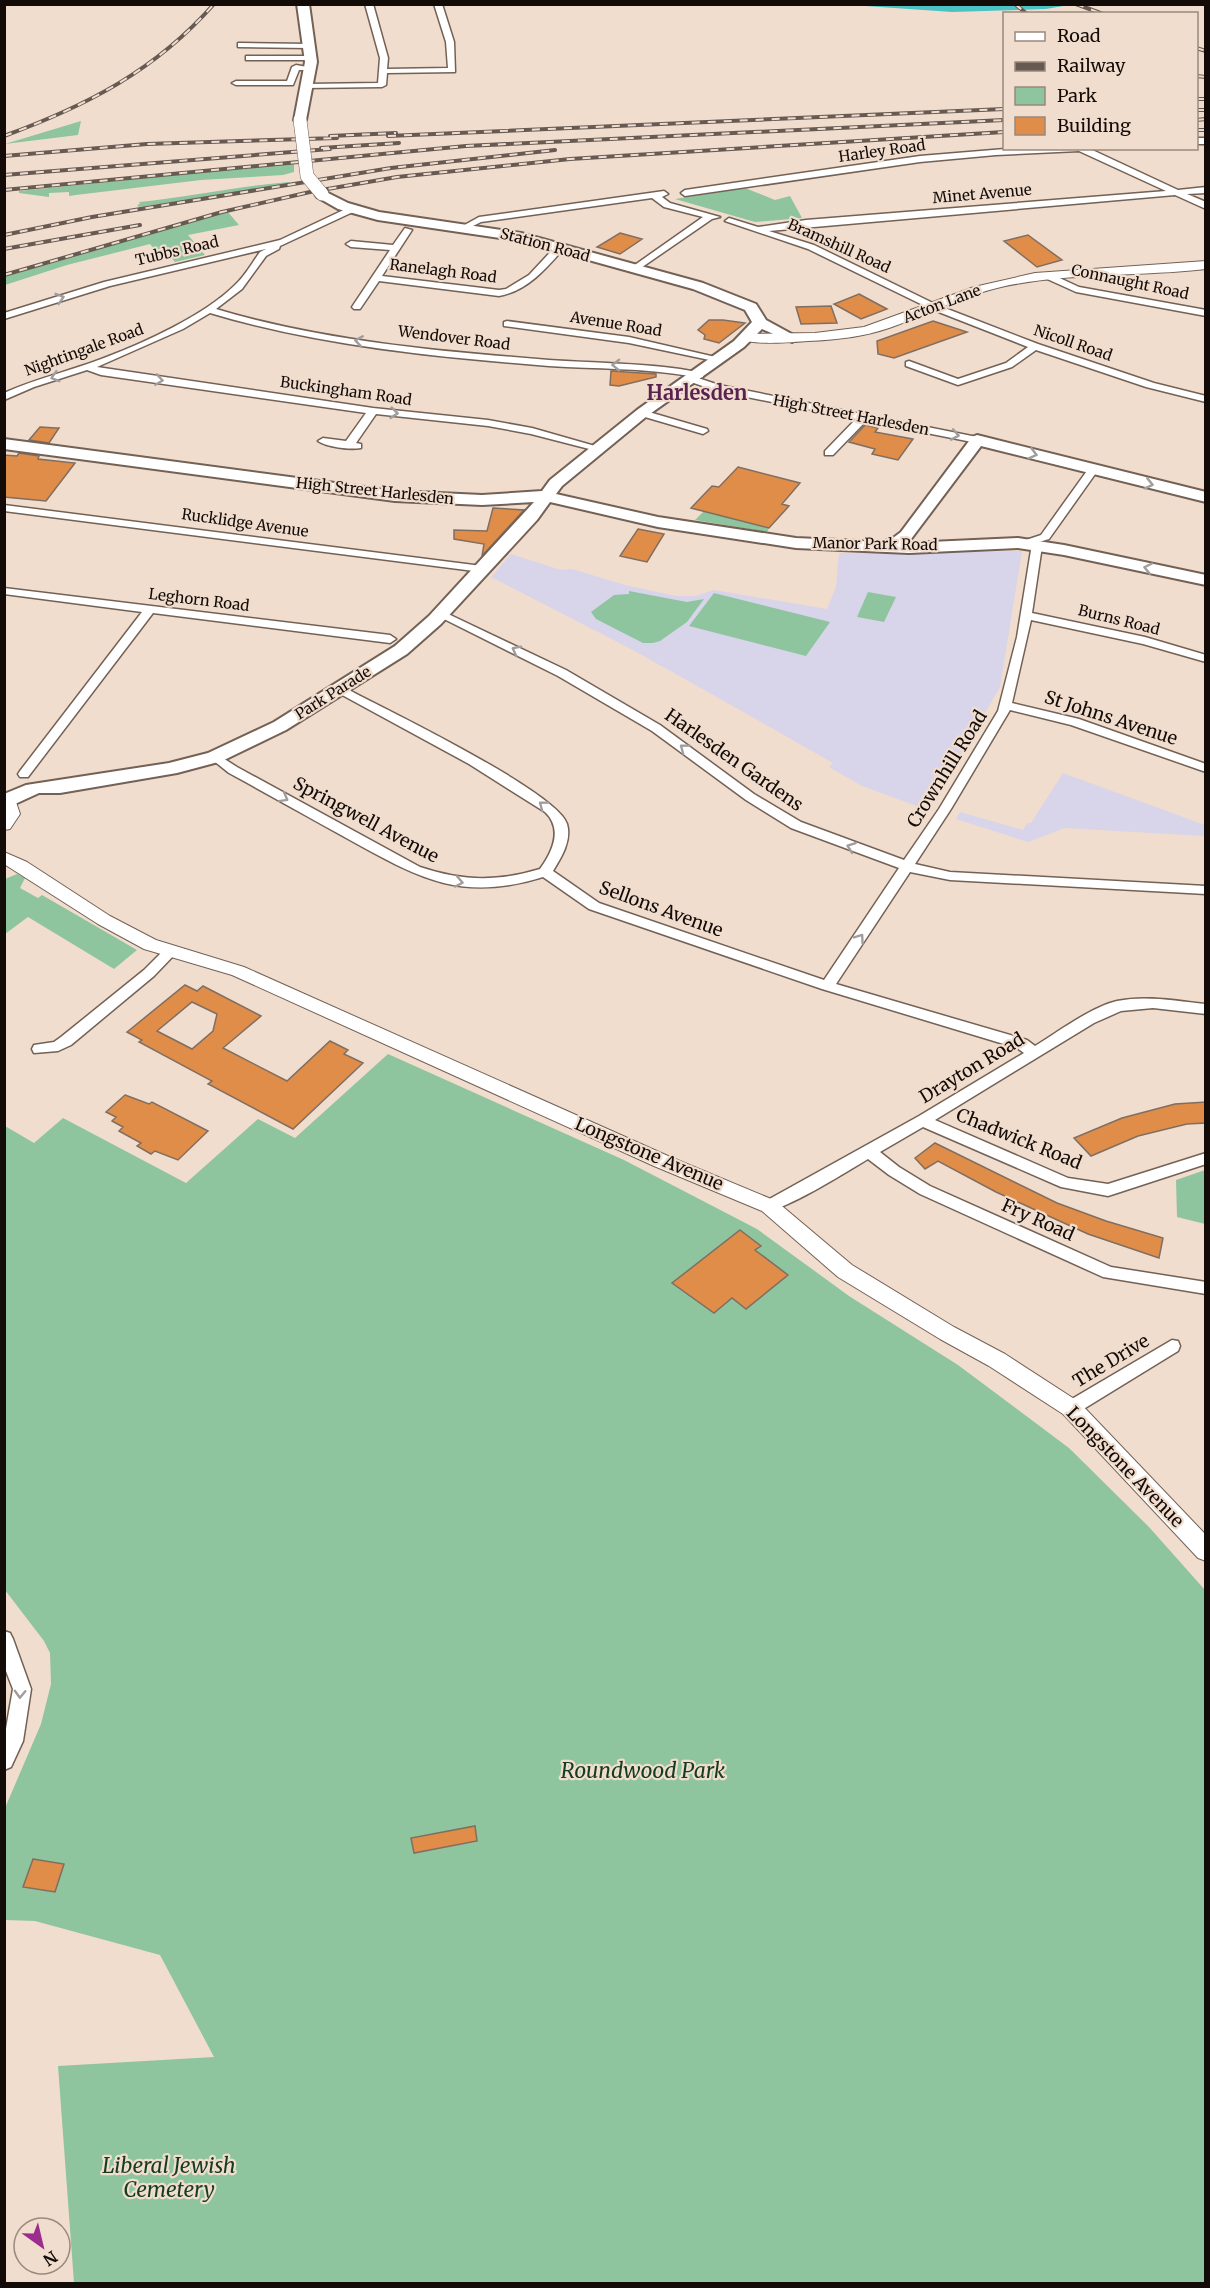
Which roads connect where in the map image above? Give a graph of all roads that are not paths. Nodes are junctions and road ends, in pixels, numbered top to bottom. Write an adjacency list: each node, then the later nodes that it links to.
1 (303, 4): 5 (main road)
2 (369, 4): 7 (street)
3 (438, 4): 7 (street)
4 (241, 45): 5 (street)
5 (309, 57): 6 (street); 8 (street); 9 (main road)
6 (249, 58)
7 (384, 71): 9 (street)
8 (236, 82)
9 (307, 86): 16 (main road, Station Road, bridge)
10 (1054, 150): 14 (street, Harley Road)
11 (1085, 150): 13 (street)
12 (1206, 190): 13 (street, Minet Avenue)
13 (1174, 192): 15 (street); 19 (street, Minet Avenue)
14 (685, 193)
15 (1206, 206)
16 (352, 209): 18 (main road, Station Road); 21 (street, Tubbs Road)
17 (729, 221): 19 (street, Bramshill Road)
18 (465, 227): 24 (main road, Station Road); 26 (street)
19 (761, 229): 30 (street, Bramshill Road)
20 (408, 230): 23 (street)
21 (283, 242): 31 (street, Nightingale Road); 33 (street, Tubbs Road, one-way to 21)
22 (351, 244): 23 (street)
23 (396, 248): 28 (street)
24 (559, 248): 26 (main road, Station Road); 28 (street, Ranelagh Road)
25 (1206, 265): 27 (street, Acton Lane)
26 (635, 269): 34 (main road, Station Road)
27 (1048, 276): 30 (street, Acton Lane); 32 (street, Connaught Road)
28 (377, 278): 29 (street)
29 (357, 307)
30 (934, 307): 37 (street, Acton Lane); 38 (street, Nicoll Road)
31 (209, 310): 41 (street, Nightingale Road); 42 (street, Wendover Road, one-way to 31)
32 (1206, 313)
33 (4, 316)
34 (760, 323): 36 (main road); 37 (main road)
35 (507, 324): 39 (street, Avenue Road)
36 (747, 338): 37 (street, Acton Lane); 39 (main road)
37 (792, 338)
38 (1035, 346): 40 (street); 44 (street, Nicoll Road)
39 (718, 359): 42 (main road)
40 (909, 364)
41 (89, 367): 43 (street, Nightingale Road, one-way to 43); 45 (street, Buckingham Road, one-way to 45)
42 (696, 377): 46 (main road); 47 (street, High Street Harlesden)
43 (4, 396)
44 (1206, 399)
45 (373, 411): 50 (street); 52 (street, Buckingham Road, one-way to 52)
46 (642, 413): 48 (street); 52 (main road)
47 (864, 417): 49 (street, High Street Harlesden, one-way to 49); 53 (street)
48 (703, 431)
49 (977, 440): 54 (main road, High Street Harlesden, one-way to 54); 58 (main road)
50 (323, 441)
51 (4, 444): 55 (main road, High Street Harlesden)
52 (597, 448): 55 (main road)
53 (829, 453)
54 (1092, 470): 56 (main road, High Street Harlesden, one-way to 56); 59 (street)
55 (546, 496): 58 (main road, Manor Park Road); 61 (main road, Park Parade)
56 (1206, 497)
57 (4, 508): 61 (street, Rucklidge Avenue)
58 (912, 541): 59 (main road, Manor Park Road)
59 (1018, 543): 60 (main road, Manor Park Road)
60 (1036, 546): 62 (main road, Manor Park Road, one-way to 60); 66 (street, Crownhill Road)
61 (482, 569): 65 (main road, Park Parade)
62 (1206, 580)
63 (4, 591): 64 (street, Leghorn Road)
64 (150, 609): 67 (street, Leghorn Road); 73 (street)
65 (440, 614): 69 (main road, Park Parade); 78 (street, Harlesden Gardens, one-way to 65)
66 (1025, 615): 68 (street, Burns Road); 70 (street, Crownhill Road)
67 (390, 639)
68 (1206, 659)
69 (339, 690): 71 (main road, Park Parade); 79 (street, one-way to 69)
70 (1005, 705): 72 (street, St Johns Avenue); 78 (street, Crownhill Road)
71 (215, 757): 73 (main road, Park Parade); 79 (street, Springwell Avenue, one-way to 79)
72 (1206, 768)
73 (27, 788): 74 (main road)
74 (5, 800): 75 (street)
75 (4, 825)
76 (4, 857): 77 (street, Longstone Avenue)
77 (12, 866): 81 (street, Longstone Avenue)
78 (906, 866): 80 (street, Harlesden Gardens); 82 (street, Crownhill Road, one-way to 78)
79 (545, 872): 82 (street, Sellons Avenue)
80 (1206, 891)
81 (170, 952): 84 (street); 89 (street, Longstone Avenue)
82 (827, 986): 85 (street, Sellons Avenue)
83 (1206, 1009): 85 (street, Drayton Road)
84 (39, 1049)
85 (1035, 1053): 86 (street, Drayton Road)
86 (924, 1120): 87 (street, Drayton Road); 88 (street, Chadwick Road)
87 (869, 1151): 89 (street, Drayton Road); 90 (street, Fry Road)
88 (1206, 1158)
89 (770, 1206): 92 (street, Longstone Avenue)
90 (1206, 1288)
91 (1172, 1346): 92 (street, The Drive)
92 (1071, 1408): 93 (street, Longstone Avenue)
93 (1206, 1551)
94 (4, 1639): 95 (street, one-way to 95)
95 (4, 1761)

